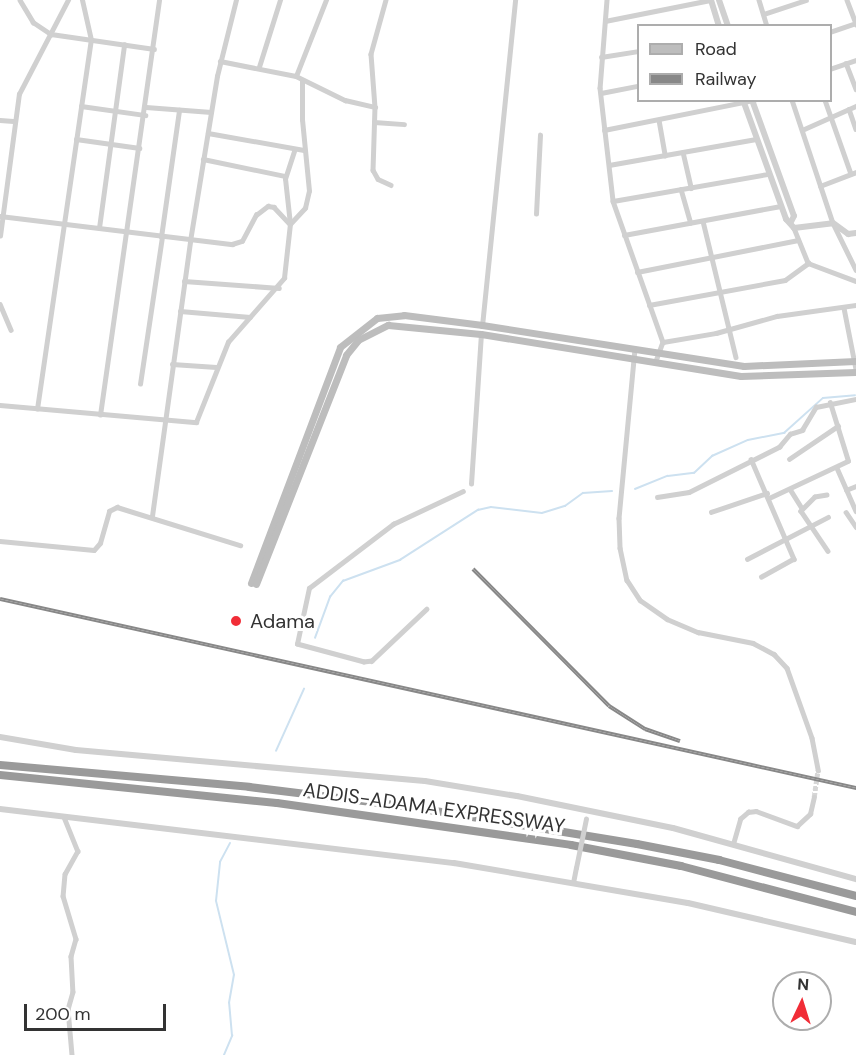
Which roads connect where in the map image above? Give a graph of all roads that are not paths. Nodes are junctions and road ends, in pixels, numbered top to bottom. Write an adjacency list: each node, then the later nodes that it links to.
1 (20, 0): 24 (street)
2 (68, 0): 24 (street)
3 (82, 0): 25 (street)
4 (159, 0): 27 (street)
5 (236, 0): 31 (street)
6 (280, 0): 33 (street)
7 (326, 0): 35 (street)
8 (386, 0): 45 (street)
9 (515, 0): 113 (street)
10 (607, 0): 18 (street)
11 (711, 0): 18 (street); 20 (street)
12 (719, 0): 21 (street)
13 (759, 0): 17 (street)
14 (806, 0): 16 (street)
15 (847, 0): 19 (street)
16 (797, 2): 17 (street)
17 (764, 14): 22 (street)
18 (605, 21): 29 (street)
19 (856, 23): 23 (street)
20 (718, 24)
21 (727, 24)
22 (766, 24)
23 (832, 32)
24 (51, 34): 25 (street); 56 (street)
25 (91, 40): 26 (street); 44 (street)
26 (123, 45): 27 (street); 50 (street)
27 (154, 49): 47 (street)
28 (637, 51): 29 (street)
29 (601, 57): 39 (street)
30 (856, 60): 32 (street)
31 (220, 61): 33 (street); 51 (street)
32 (846, 63): 34 (street); 38 (street)
33 (259, 67): 35 (street)
34 (832, 69)
35 (296, 76): 36 (street)
36 (302, 81): 45 (street); 68 (street)
37 (637, 86): 39 (street)
38 (856, 89)
39 (601, 93): 60 (street)
40 (744, 102): 55 (street); 65 (street)
41 (753, 102): 90 (street)
42 (793, 102): 61 (street)
43 (826, 102): 53 (street)
44 (81, 106): 50 (street); 64 (street)
45 (375, 106): 57 (street)
46 (856, 106): 48 (street)
47 (146, 107): 49 (street); 52 (street)
48 (849, 109): 53 (street); 59 (street)
49 (179, 110): 51 (street); 96 (street)
50 (115, 111): 52 (street); 66 (street)
51 (211, 112): 62 (street)
52 (145, 115): 67 (street)
53 (832, 117): 61 (street); 74 (street)
54 (0, 120): 56 (street)
55 (659, 120): 60 (street); 71 (street)
56 (13, 121): 84 (street)
57 (374, 122): 58 (street); 77 (street)
58 (404, 124)
59 (856, 129)
60 (604, 130): 73 (street)
61 (802, 130): 78 (street)
62 (208, 133): 69 (street); 72 (street)
63 (540, 135): 83 (street)
64 (76, 139): 66 (street); 86 (street)
65 (756, 139): 70 (street); 75 (street)
66 (110, 144): 67 (street); 91 (street)
67 (139, 148): 92 (street)
68 (304, 150): 69 (street); 89 (street)
69 (294, 151): 76 (street)
70 (683, 152): 71 (street); 79 (street)
71 (665, 155): 73 (street)
72 (203, 159): 76 (street); 98 (street)
73 (609, 165): 81 (street)
74 (854, 173): 78 (street)
75 (767, 174): 79 (street); 82 (street)
76 (285, 176): 89 (street)
77 (391, 185)
78 (820, 186): 88 (street)
79 (690, 188): 80 (street)
80 (681, 189): 81 (street); 87 (street)
81 (613, 201): 95 (street)
82 (780, 206): 85 (street); 90 (street)
83 (536, 214)
84 (1, 217): 86 (street); 94 (street)
85 (703, 221): 87 (street); 99 (street)
86 (62, 222): 91 (street); 131 (street)
87 (691, 223): 95 (street)
88 (833, 223): 90 (street); 93 (street); 101 (street)
89 (290, 224): 98 (street); 105 (street)
90 (793, 225): 97 (street)
91 (99, 228): 92 (street)
92 (126, 231): 96 (street); 132 (street)
93 (856, 233)
94 (0, 236)
95 (624, 236): 102 (street)
96 (161, 237): 98 (street); 127 (street)
97 (798, 240): 99 (street); 100 (street)
98 (190, 241): 104 (street)
99 (712, 257): 102 (street); 106 (street)
100 (808, 263): 103 (street); 106 (street)
101 (856, 270)
102 (637, 272): 108 (street)
103 (856, 281)
104 (184, 282): 105 (street); 111 (street)
105 (279, 288): 112 (street)
106 (720, 292): 108 (street); 114 (street)
107 (0, 304): 115 (street)
108 (649, 305): 117 (street)
109 (856, 305): 110 (street)
110 (844, 308): 114 (street); 118 (street)
111 (180, 311): 112 (street); 124 (street)
112 (250, 317): 126 (street)
113 (482, 325): 116 (street); 116 (main road); 119 (main road)
114 (729, 329): 117 (street); 121 (street)
115 (11, 330)
116 (481, 334): 122 (main road); 138 (street)
117 (663, 342): 120 (street)
118 (854, 342): 125 (street)
119 (635, 350): 120 (main road); 122 (street)
120 (657, 353): 123 (street); 125 (main road)
121 (736, 357)
122 (634, 358): 123 (main road); 162 (street)
123 (656, 361): 125 (main road)
124 (172, 364): 126 (street); 133 (street)
125 (856, 366)
126 (216, 367): 133 (street)
127 (140, 384)
128 (856, 399): 129 (street)
129 (830, 403): 134 (street); 135 (street)
130 (0, 405): 131 (street)
131 (37, 409): 132 (street)
132 (100, 415): 133 (street)
133 (164, 421): 149 (street)
134 (838, 426): 136 (street); 137 (street)
135 (751, 459): 144 (street); 145 (street)
136 (789, 459)
137 (837, 468): 140 (street); 141 (street)
138 (471, 484)
139 (856, 486): 141 (street)
140 (790, 489): 145 (street); 146 (street)
141 (846, 489): 148 (street)
142 (463, 491): 159 (street)
143 (827, 495): 146 (street)
144 (657, 496)
145 (768, 496): 147 (street); 153 (street)
146 (801, 508): 152 (street)
147 (711, 512)
148 (856, 512): 151 (street)
149 (152, 516): 154 (street); 155 (street)
150 (828, 518): 152 (street)
151 (856, 527)
152 (813, 528): 153 (street); 156 (street)
153 (785, 538): 157 (street); 158 (street)
154 (0, 541)
155 (240, 545)
156 (828, 551)
157 (747, 559)
158 (762, 577)
159 (427, 609)
160 (0, 737): 166 (street)
161 (0, 765): 171 (highway, ADDIS-ADAMA EXPRESSWAY)
162 (818, 770)
163 (0, 776): 172 (highway, ADDIS-ADAMA EXPRESSWAY)
164 (814, 797): 168 (street)
165 (0, 809): 167 (street)
166 (588, 810): 168 (street); 170 (street, bridge)
167 (64, 818): 170 (street); 174 (street)
168 (733, 844): 169 (street)
169 (856, 879)
170 (573, 883): 173 (street)
171 (856, 896)
172 (856, 912)
173 (856, 942)
174 (72, 1055)

